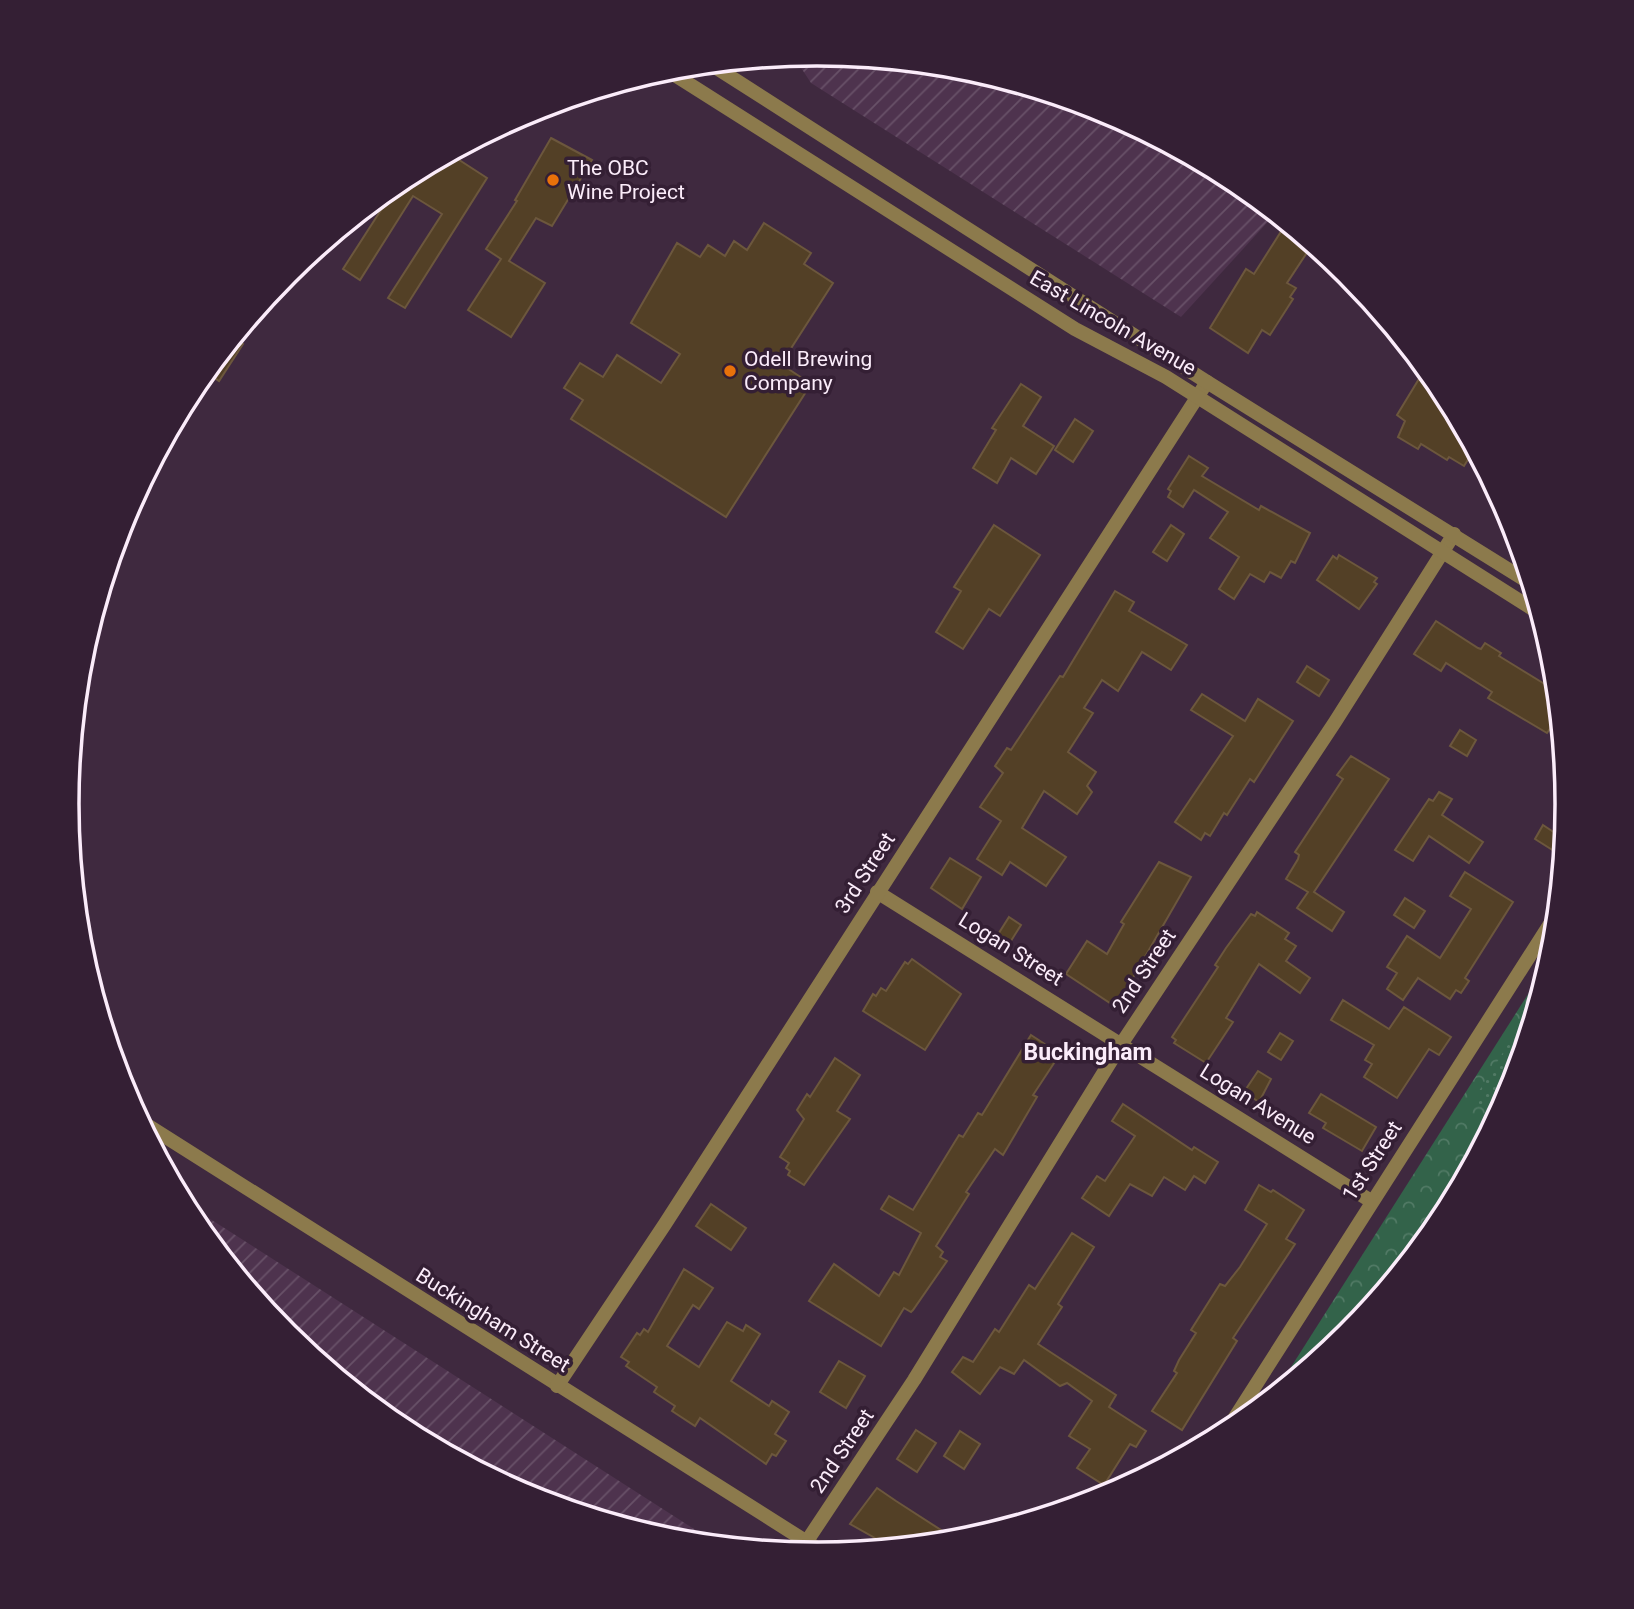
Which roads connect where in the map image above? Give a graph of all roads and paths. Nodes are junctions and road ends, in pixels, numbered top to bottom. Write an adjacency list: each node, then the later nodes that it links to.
1 (724, 73): 3 (street, East Lincoln Avenue)
2 (682, 80): 4 (street, East Lincoln Avenue)
3 (1207, 382): 4 (street, 3rd Street); 5 (street, East Lincoln Avenue)
4 (1197, 396): 6 (street, East Lincoln Avenue); 9 (street, 3rd Street)
5 (1454, 534): 6 (street, 2nd Street); 7 (street, East Lincoln Avenue)
6 (1443, 551): 8 (street, East Lincoln Avenue); 11 (street, 2nd Street)
7 (1519, 576)
8 (1528, 606)
9 (877, 892): 11 (street, Logan Street); 14 (street, 3rd Street)
10 (1544, 932): 13 (street, 1st Street)
11 (1122, 1043): 13 (street, Logan Avenue); 16 (street, 2nd Street)
12 (154, 1128): 14 (street, Buckingham Street)
13 (1371, 1201): 15 (street, 1st Street)
14 (557, 1386): 16 (street, Buckingham Street)
15 (1241, 1408)
16 (807, 1541)

